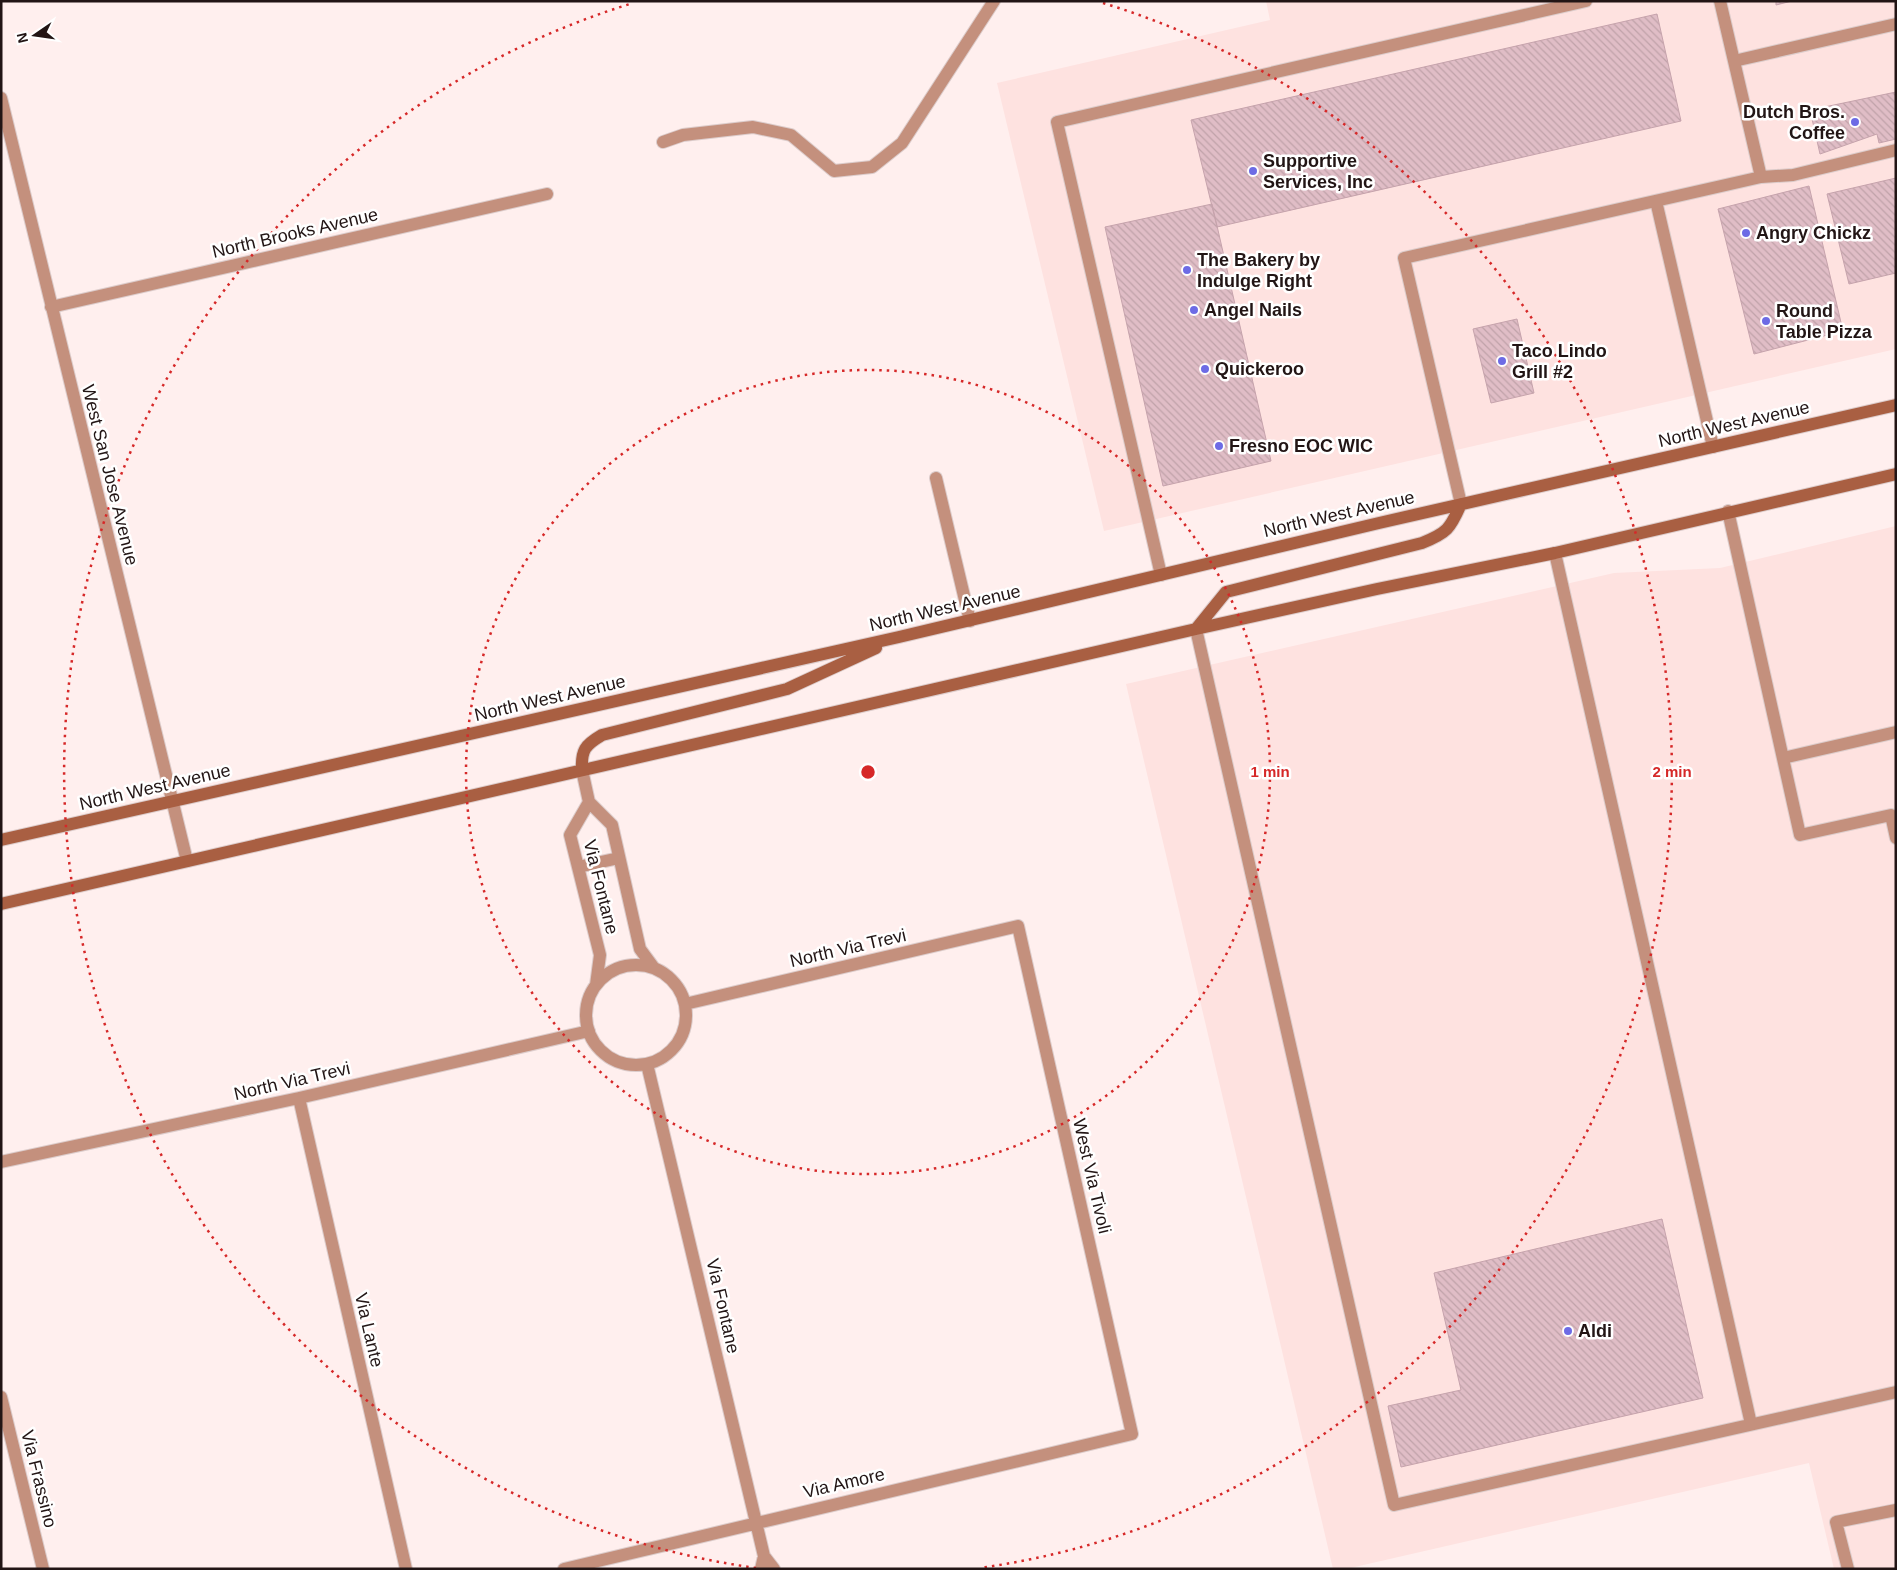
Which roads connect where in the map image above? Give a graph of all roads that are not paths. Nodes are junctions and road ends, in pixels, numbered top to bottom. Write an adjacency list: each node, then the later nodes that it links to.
1 (994, 1): 7 (street)
2 (1586, 1): 20 (street)
3 (1720, 1): 5 (street)
4 (1896, 24): 5 (street)
5 (1734, 61): 9 (street)
6 (1, 98): 12 (street, West San Jose Avenue)
7 (663, 142)
8 (1896, 150): 9 (street)
9 (1760, 177): 11 (street)
10 (547, 194): 12 (street, North Brooks Avenue)
11 (1656, 201): 14 (street); 17 (street)
12 (51, 307): 27 (street, West San Jose Avenue)
13 (1896, 405): 14 (main road, North West Avenue)
14 (1713, 447): 17 (main road, North West Avenue)
15 (1896, 474): 18 (main road)
16 (936, 478): 21 (street)
17 (1461, 504): 20 (main road, North West Avenue); 22 (main road)
18 (1728, 511): 19 (main road); 25 (street)
19 (1555, 553): 22 (main road); 46 (street)
20 (1161, 576): 21 (main road, North West Avenue)
21 (970, 621): 23 (main road, North West Avenue)
22 (1196, 629): 26 (main road); 46 (street)
23 (898, 638): 26 (main road); 27 (main road, North West Avenue)
24 (1896, 732): 25 (street)
25 (1783, 758): 29 (street)
26 (582, 770): 28 (street); 33 (main road)
27 (171, 801): 31 (main road, North West Avenue); 33 (street, West San Jose Avenue)
28 (589, 802): 32 (street, Via Fontane); 34 (street, Via Fontane)
29 (1893, 811): 30 (street)
30 (1896, 838)
31 (1, 840)
32 (619, 858): 34 (street); 37 (street, Via Fontane)
33 (186, 861): 35 (main road)
34 (578, 867): 38 (street, Via Fontane)
35 (1, 904)
36 (1018, 926): 39 (street, North Via Trevi); 47 (street, West Via Tivoli)
37 (654, 968): 38 (street); 39 (street)
38 (596, 985): 40 (street)
39 (685, 1004): 41 (street)
40 (589, 1031): 41 (street); 42 (street, North Via Trevi)
41 (647, 1064): 49 (street, Via Fontane)
42 (299, 1098): 43 (street, North Via Trevi); 52 (street, Via Lante)
43 (1, 1162)
44 (1896, 1392): 46 (street)
45 (1, 1397): 51 (street, Via Frassino)
46 (1751, 1424)
47 (1132, 1434): 49 (street, Via Amore)
48 (1896, 1510): 55 (street)
49 (756, 1522): 50 (street, Via Fontane); 53 (street, Via Amore)
50 (762, 1563): 54 (street, Via Fontane)
51 (43, 1569)
52 (406, 1569)
53 (564, 1569)
54 (774, 1569)
55 (1848, 1569)

